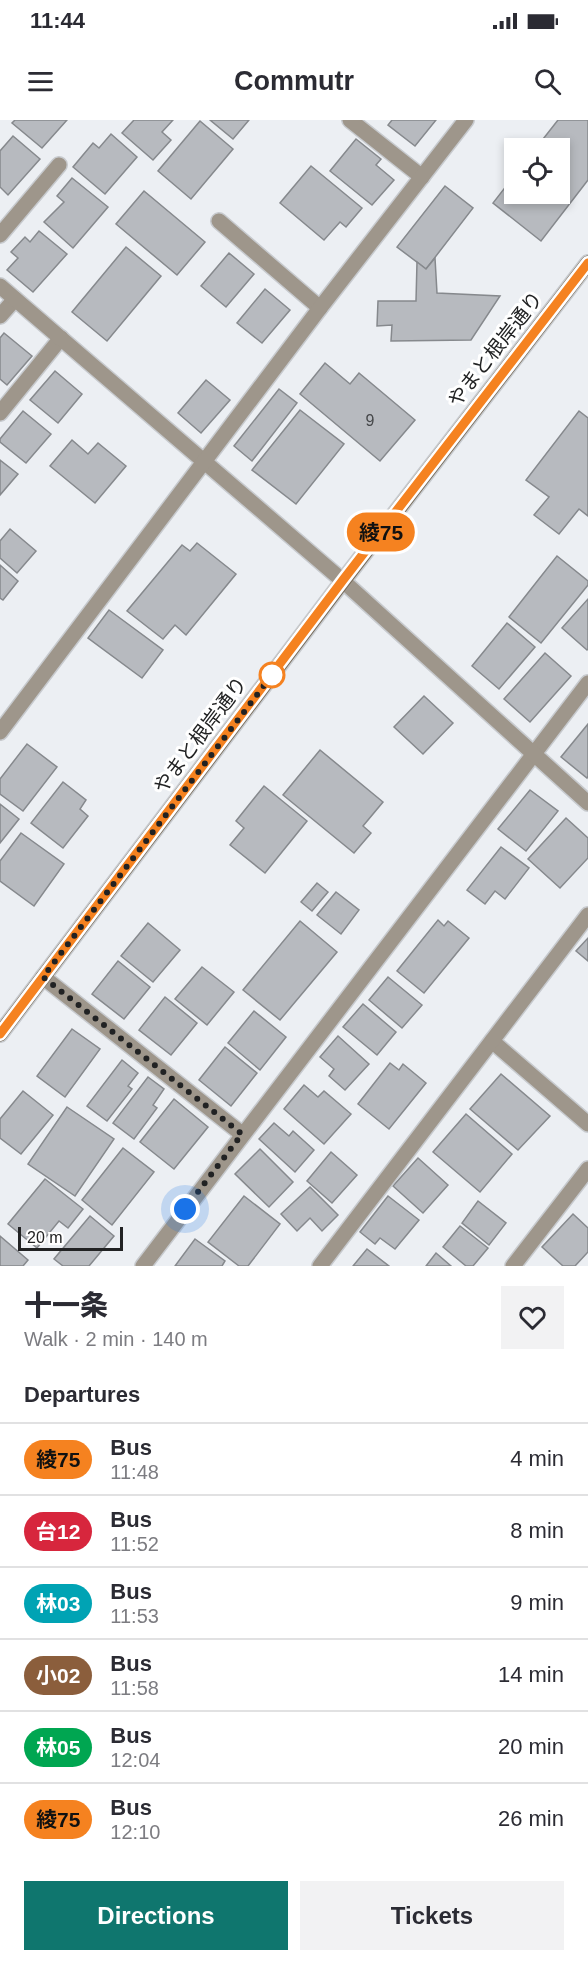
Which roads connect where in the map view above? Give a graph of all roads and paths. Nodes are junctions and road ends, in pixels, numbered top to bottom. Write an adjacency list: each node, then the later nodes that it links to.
1 (350, 120): 4 (street)
2 (466, 120): 4 (street)
3 (59, 165): 6 (street)
4 (422, 177): 10 (street)
5 (219, 221): 10 (street)
6 (0, 235)
7 (588, 263): 15 (street, やまと根岸通り)
8 (0, 286): 9 (street)
9 (15, 298): 11 (street); 12 (street)
10 (320, 308): 14 (street)
11 (0, 316)
12 (61, 338): 13 (street); 14 (street)
13 (0, 413)
14 (205, 462): 15 (street); 17 (street)
15 (343, 580): 18 (street); 21 (street, やまと根岸通り)
16 (588, 683): 18 (street)
17 (0, 732)
18 (533, 754): 19 (street); 25 (street)
19 (588, 803)
20 (588, 915): 23 (street)
21 (43, 977): 22 (street, やまと根岸通り); 25 (street)
22 (0, 1034)
23 (492, 1041): 24 (street); 28 (street)
24 (588, 1124)
25 (242, 1134): 27 (street)
26 (588, 1168): 29 (street)
27 (143, 1266)
28 (321, 1266)
29 (513, 1266)

